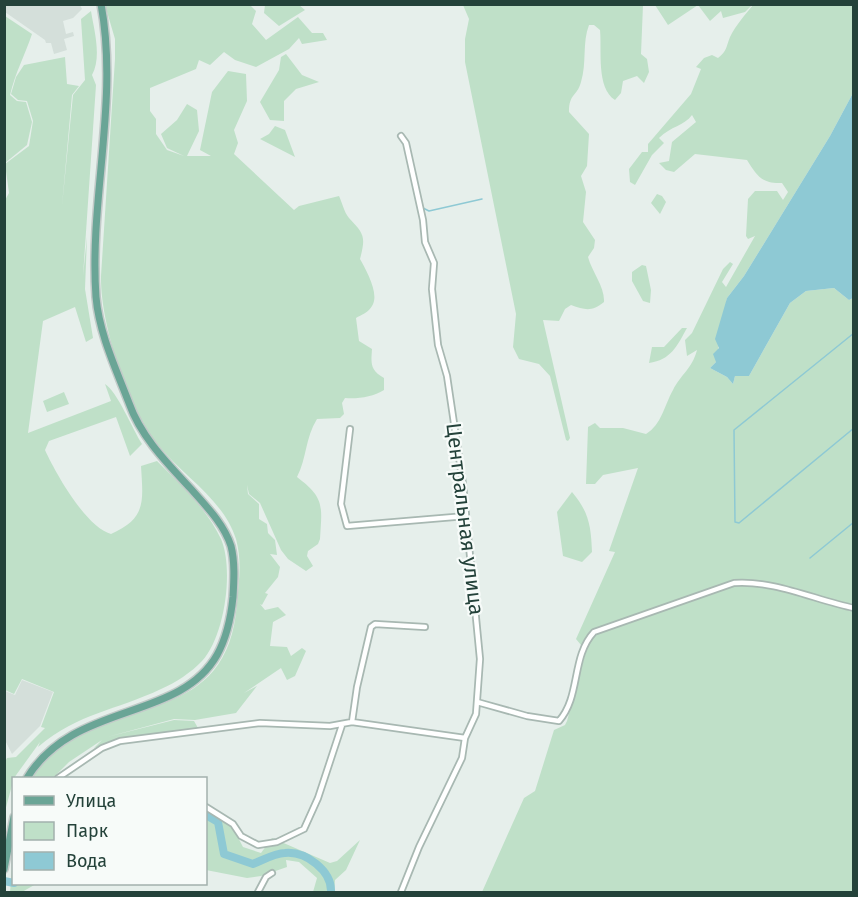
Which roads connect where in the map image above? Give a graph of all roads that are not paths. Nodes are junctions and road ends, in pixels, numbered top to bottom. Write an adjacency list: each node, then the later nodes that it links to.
1 (101, 4): 11 (main road)
2 (400, 136): 4 (street, Центральная улица)
3 (350, 429): 4 (street)
4 (466, 516): 7 (street, Центральная улица)
5 (854, 608): 7 (street)
6 (424, 627): 8 (street)
7 (477, 702): 10 (street, Центральная улица)
8 (352, 722): 9 (street); 10 (street)
9 (342, 725): 12 (street); 13 (street)
10 (465, 738): 18 (street, Центральная улица)
11 (28, 777)
12 (59, 777)
13 (207, 808)
14 (12, 831): 15 (main road)
15 (4, 869)
16 (272, 873): 17 (street)
17 (258, 892)
18 (401, 892)

